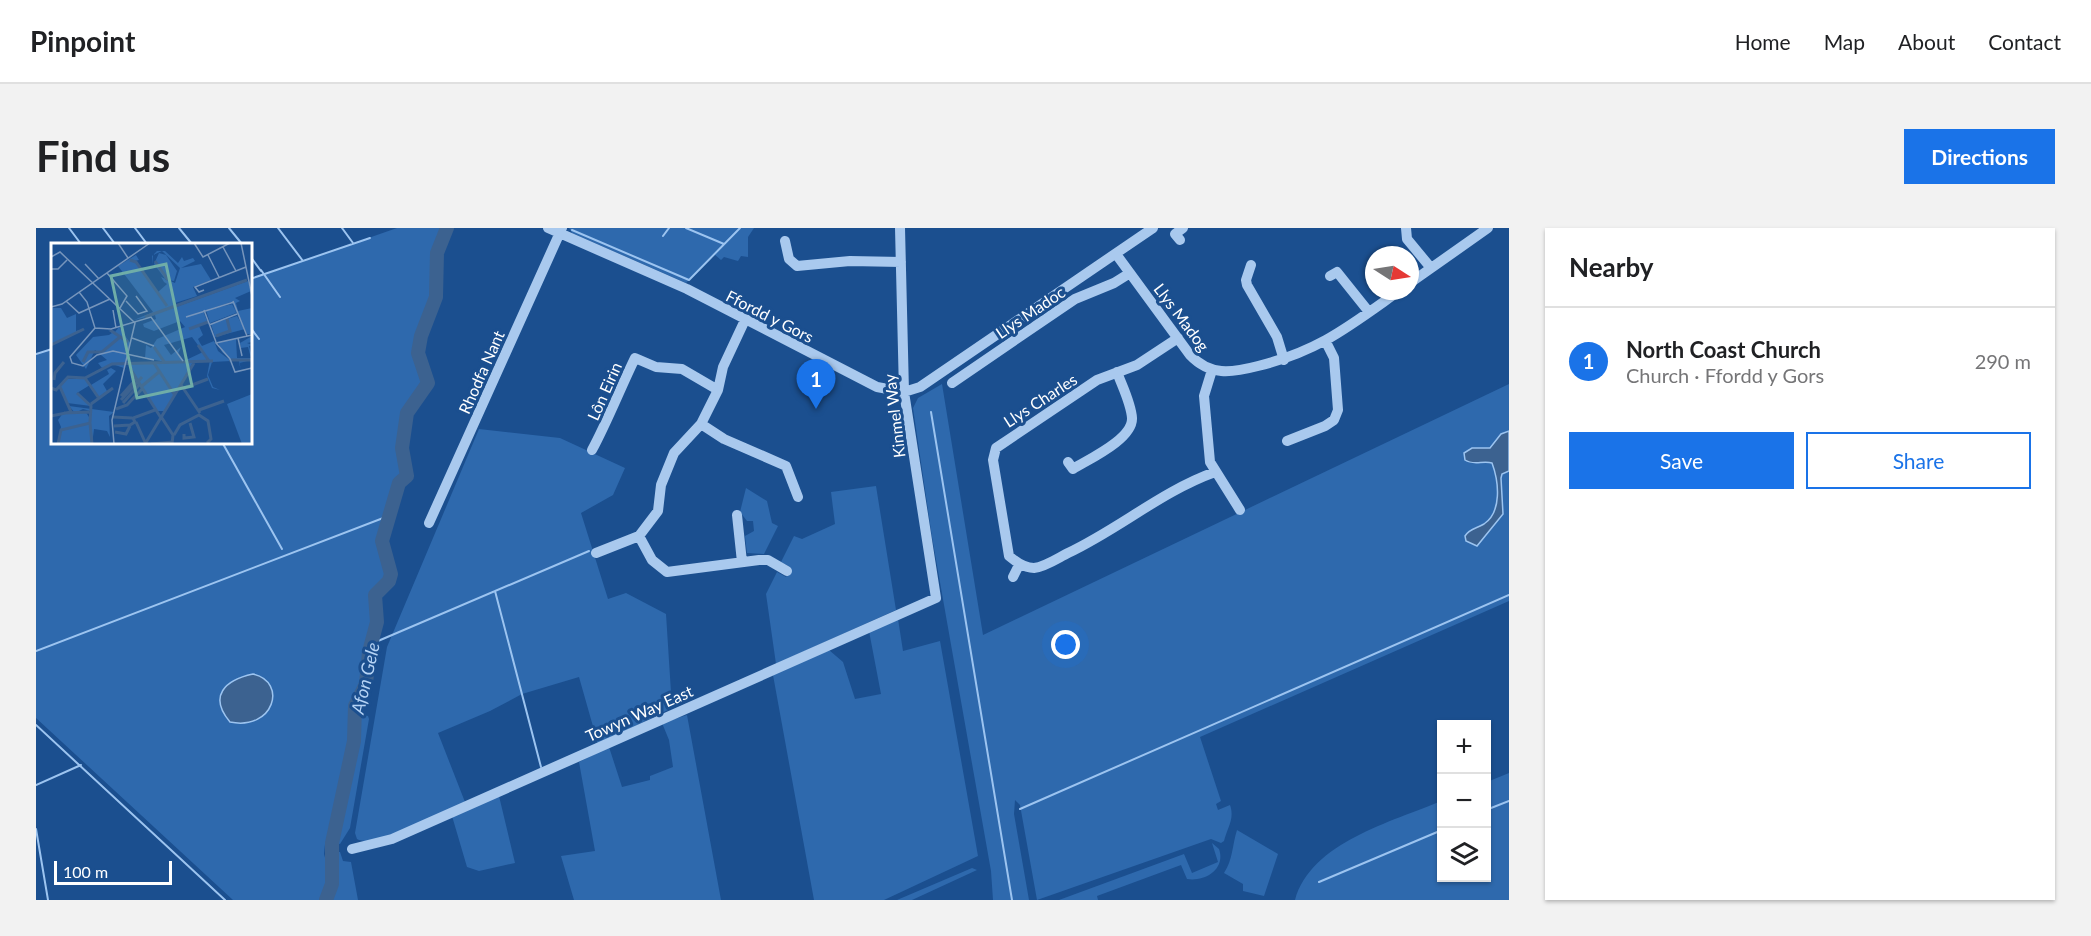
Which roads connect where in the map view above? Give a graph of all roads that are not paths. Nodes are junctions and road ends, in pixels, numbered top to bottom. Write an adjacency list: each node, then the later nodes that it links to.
1 (548, 228): 7 (street, Ffordd y Gors)
2 (900, 228): 11 (street, Kinmel Way)
3 (1153, 228): 10 (street)
4 (1183, 228): 8 (street)
5 (1406, 228): 13 (street)
6 (1488, 228): 13 (street)
7 (561, 231): 19 (street, Ffordd y Gors); 38 (street, Rhodfa Nant)
8 (1180, 240)
9 (785, 242): 11 (street)
10 (1116, 254): 14 (street, Llys Madog); 29 (street)
11 (901, 262): 29 (street, Kinmel Way)
12 (1251, 264): 24 (street)
13 (1431, 268): 16 (street)
14 (1130, 273): 20 (street, Llys Madog); 27 (street, Llys Madoc)
15 (1330, 276): 18 (street)
16 (1419, 277)
17 (1386, 300): 18 (street, Llys Madog)
18 (1369, 312): 21 (street, Llys Madog)
19 (745, 320): 28 (street); 29 (street, Ffordd y Gors)
20 (1178, 338): 25 (street, Llys Madog); 26 (street, Llys Charles)
21 (1326, 342): 24 (street, Llys Madog); 31 (street)
22 (641, 347): 23 (street, Lôn Eirin)
23 (635, 358): 28 (street, Lôn Eirin); 32 (street, Lôn Eirin)
24 (1284, 360): 25 (street, Llys Madog)
25 (1212, 370): 34 (street)
26 (1117, 372): 33 (street); 42 (street, Llys Charles)
27 (952, 383)
28 (718, 390): 30 (street)
29 (904, 392): 45 (street, Kinmel Way)
30 (701, 424): 35 (street); 39 (street)
31 (1287, 441)
32 (592, 450)
33 (1068, 462)
34 (1215, 472): 36 (street); 42 (street)
35 (798, 497)
36 (1240, 510)
37 (737, 515): 41 (street)
38 (429, 523)
39 (639, 536): 40 (street); 41 (street)
40 (596, 553)
41 (742, 562): 43 (street)
42 (1019, 565): 44 (street)
43 (787, 571)
44 (1013, 577)
45 (936, 598): 46 (street, Towyn Way East)
46 (352, 849)

